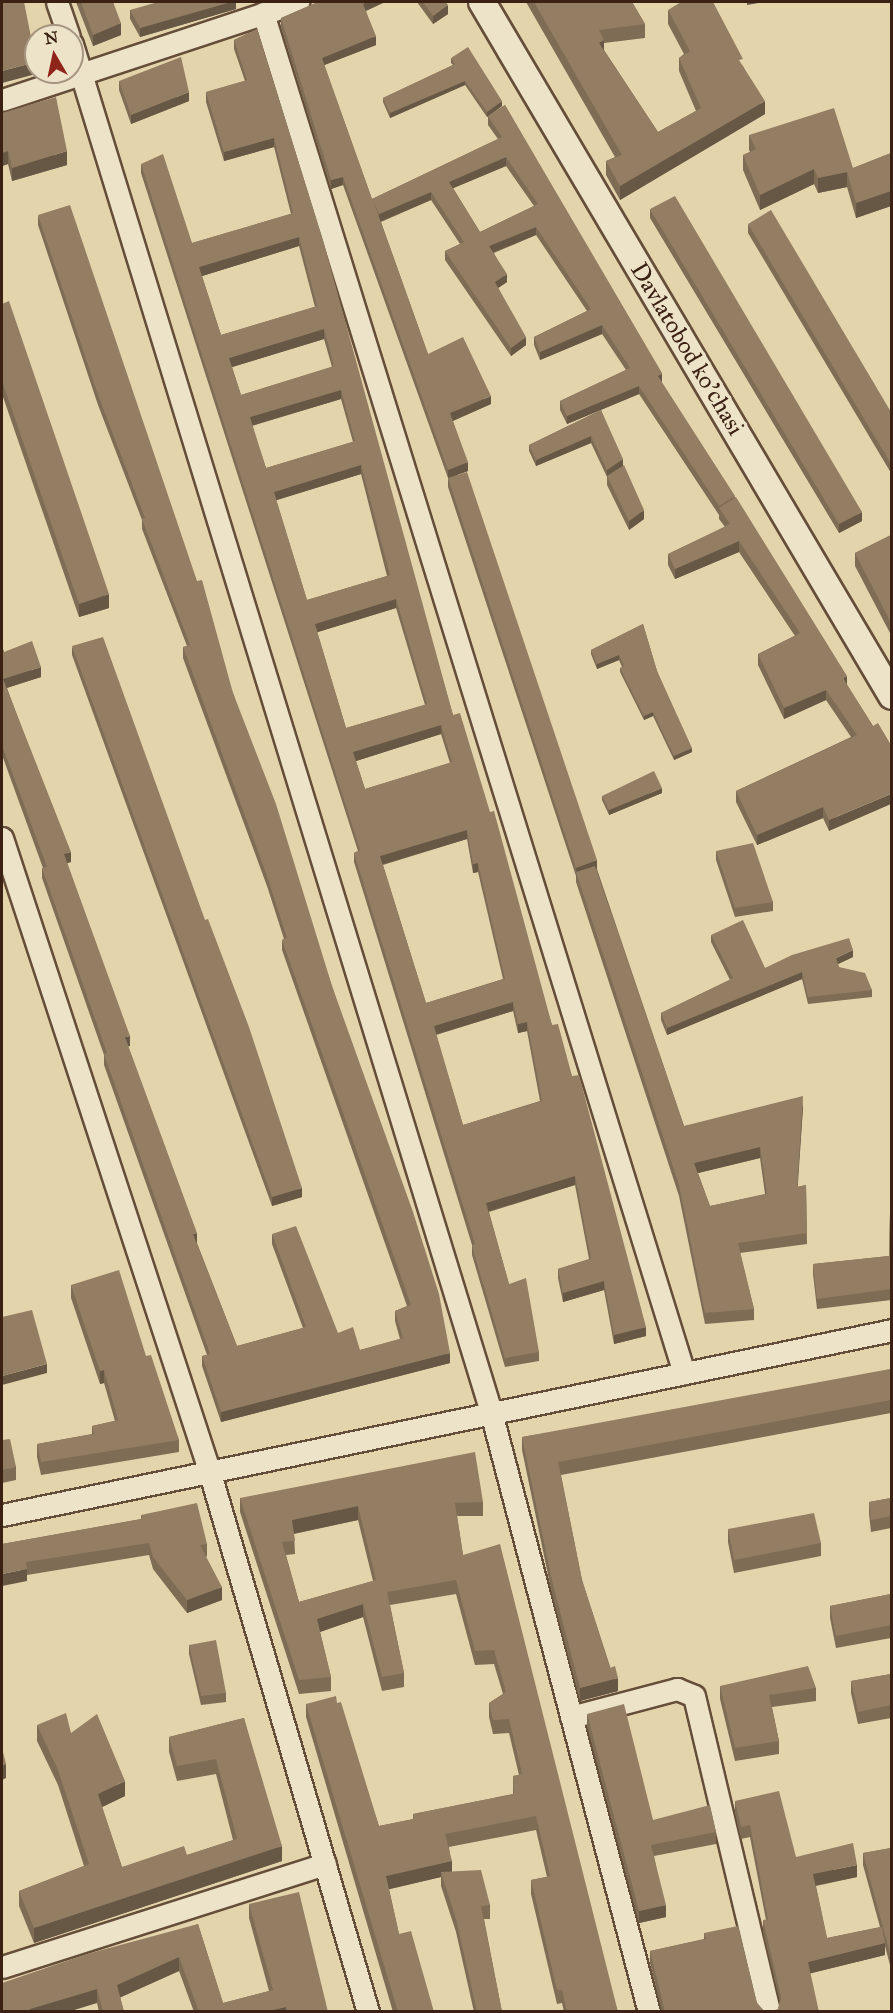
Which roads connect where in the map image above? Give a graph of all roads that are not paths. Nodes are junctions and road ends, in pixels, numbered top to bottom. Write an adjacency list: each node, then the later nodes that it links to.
1 (57, 2): 5 (street)
2 (297, 2): 4 (street)
3 (482, 2): 10 (street, Davlatobod ko'chasi)
4 (263, 13): 6 (street); 13 (street)
5 (65, 24)
6 (84, 74)
7 (84, 77): 14 (street)
8 (52, 84): 9 (street)
9 (2, 100)
10 (891, 696)
11 (2, 838): 15 (street)
12 (891, 1330): 13 (street)
13 (684, 1373): 14 (street)
14 (491, 1412): 15 (street); 17 (street)
15 (209, 1470): 16 (street); 18 (street)
16 (2, 1515)
17 (572, 1717): 21 (street); 22 (street)
18 (325, 1864): 19 (street); 20 (street)
19 (2, 1967)
20 (368, 2012)
21 (649, 2012)
22 (769, 2012)

